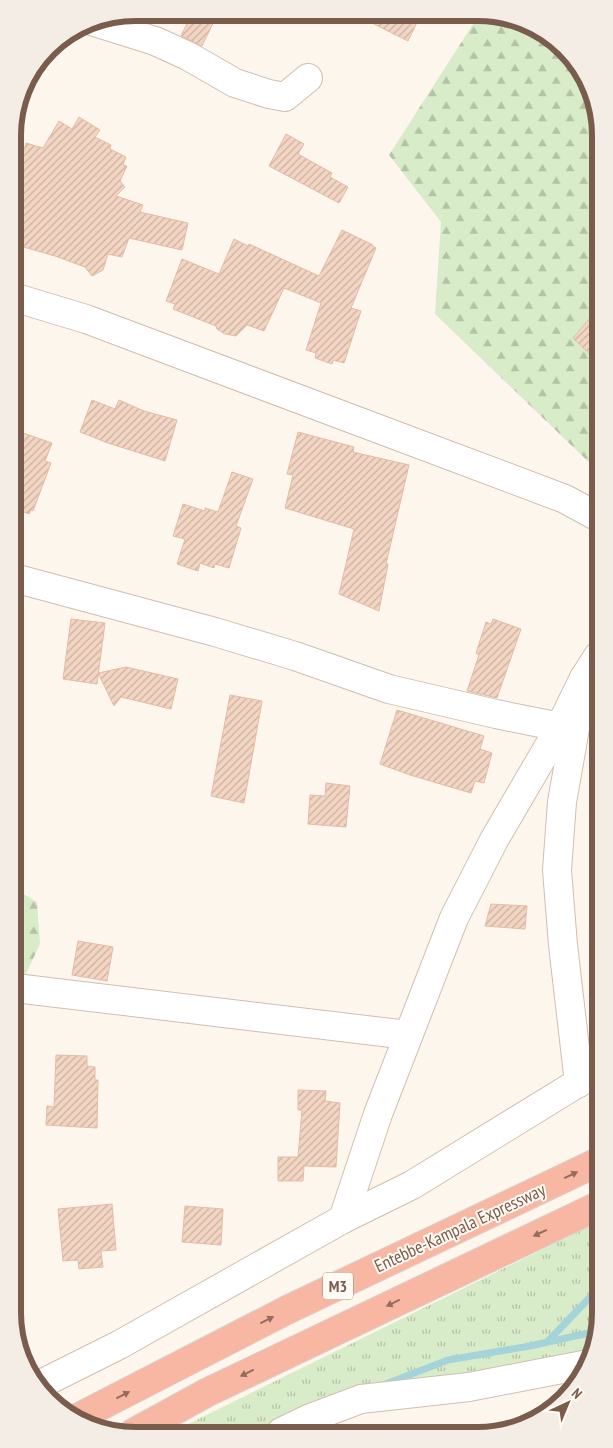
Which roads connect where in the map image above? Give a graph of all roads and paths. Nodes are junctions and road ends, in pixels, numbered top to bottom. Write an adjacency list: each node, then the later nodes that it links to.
1 (105, 25): 2 (street)
2 (308, 78)
3 (21, 300): 4 (street)
4 (592, 514)
5 (21, 580): 7 (street)
6 (591, 667): 7 (street); 10 (street)
7 (560, 727): 9 (street)
8 (21, 988): 9 (street)
9 (408, 1035): 13 (street)
10 (589, 1076): 13 (street)
11 (592, 1165): 16 (highway, Entebbe-Kampala Expressway / M3, one-way to 11)
12 (592, 1209): 17 (highway, M3, one-way to 17)
13 (343, 1218): 15 (street)
14 (578, 1366): 18 (street)
15 (45, 1382)
16 (84, 1414)
17 (144, 1427)
18 (291, 1427)

